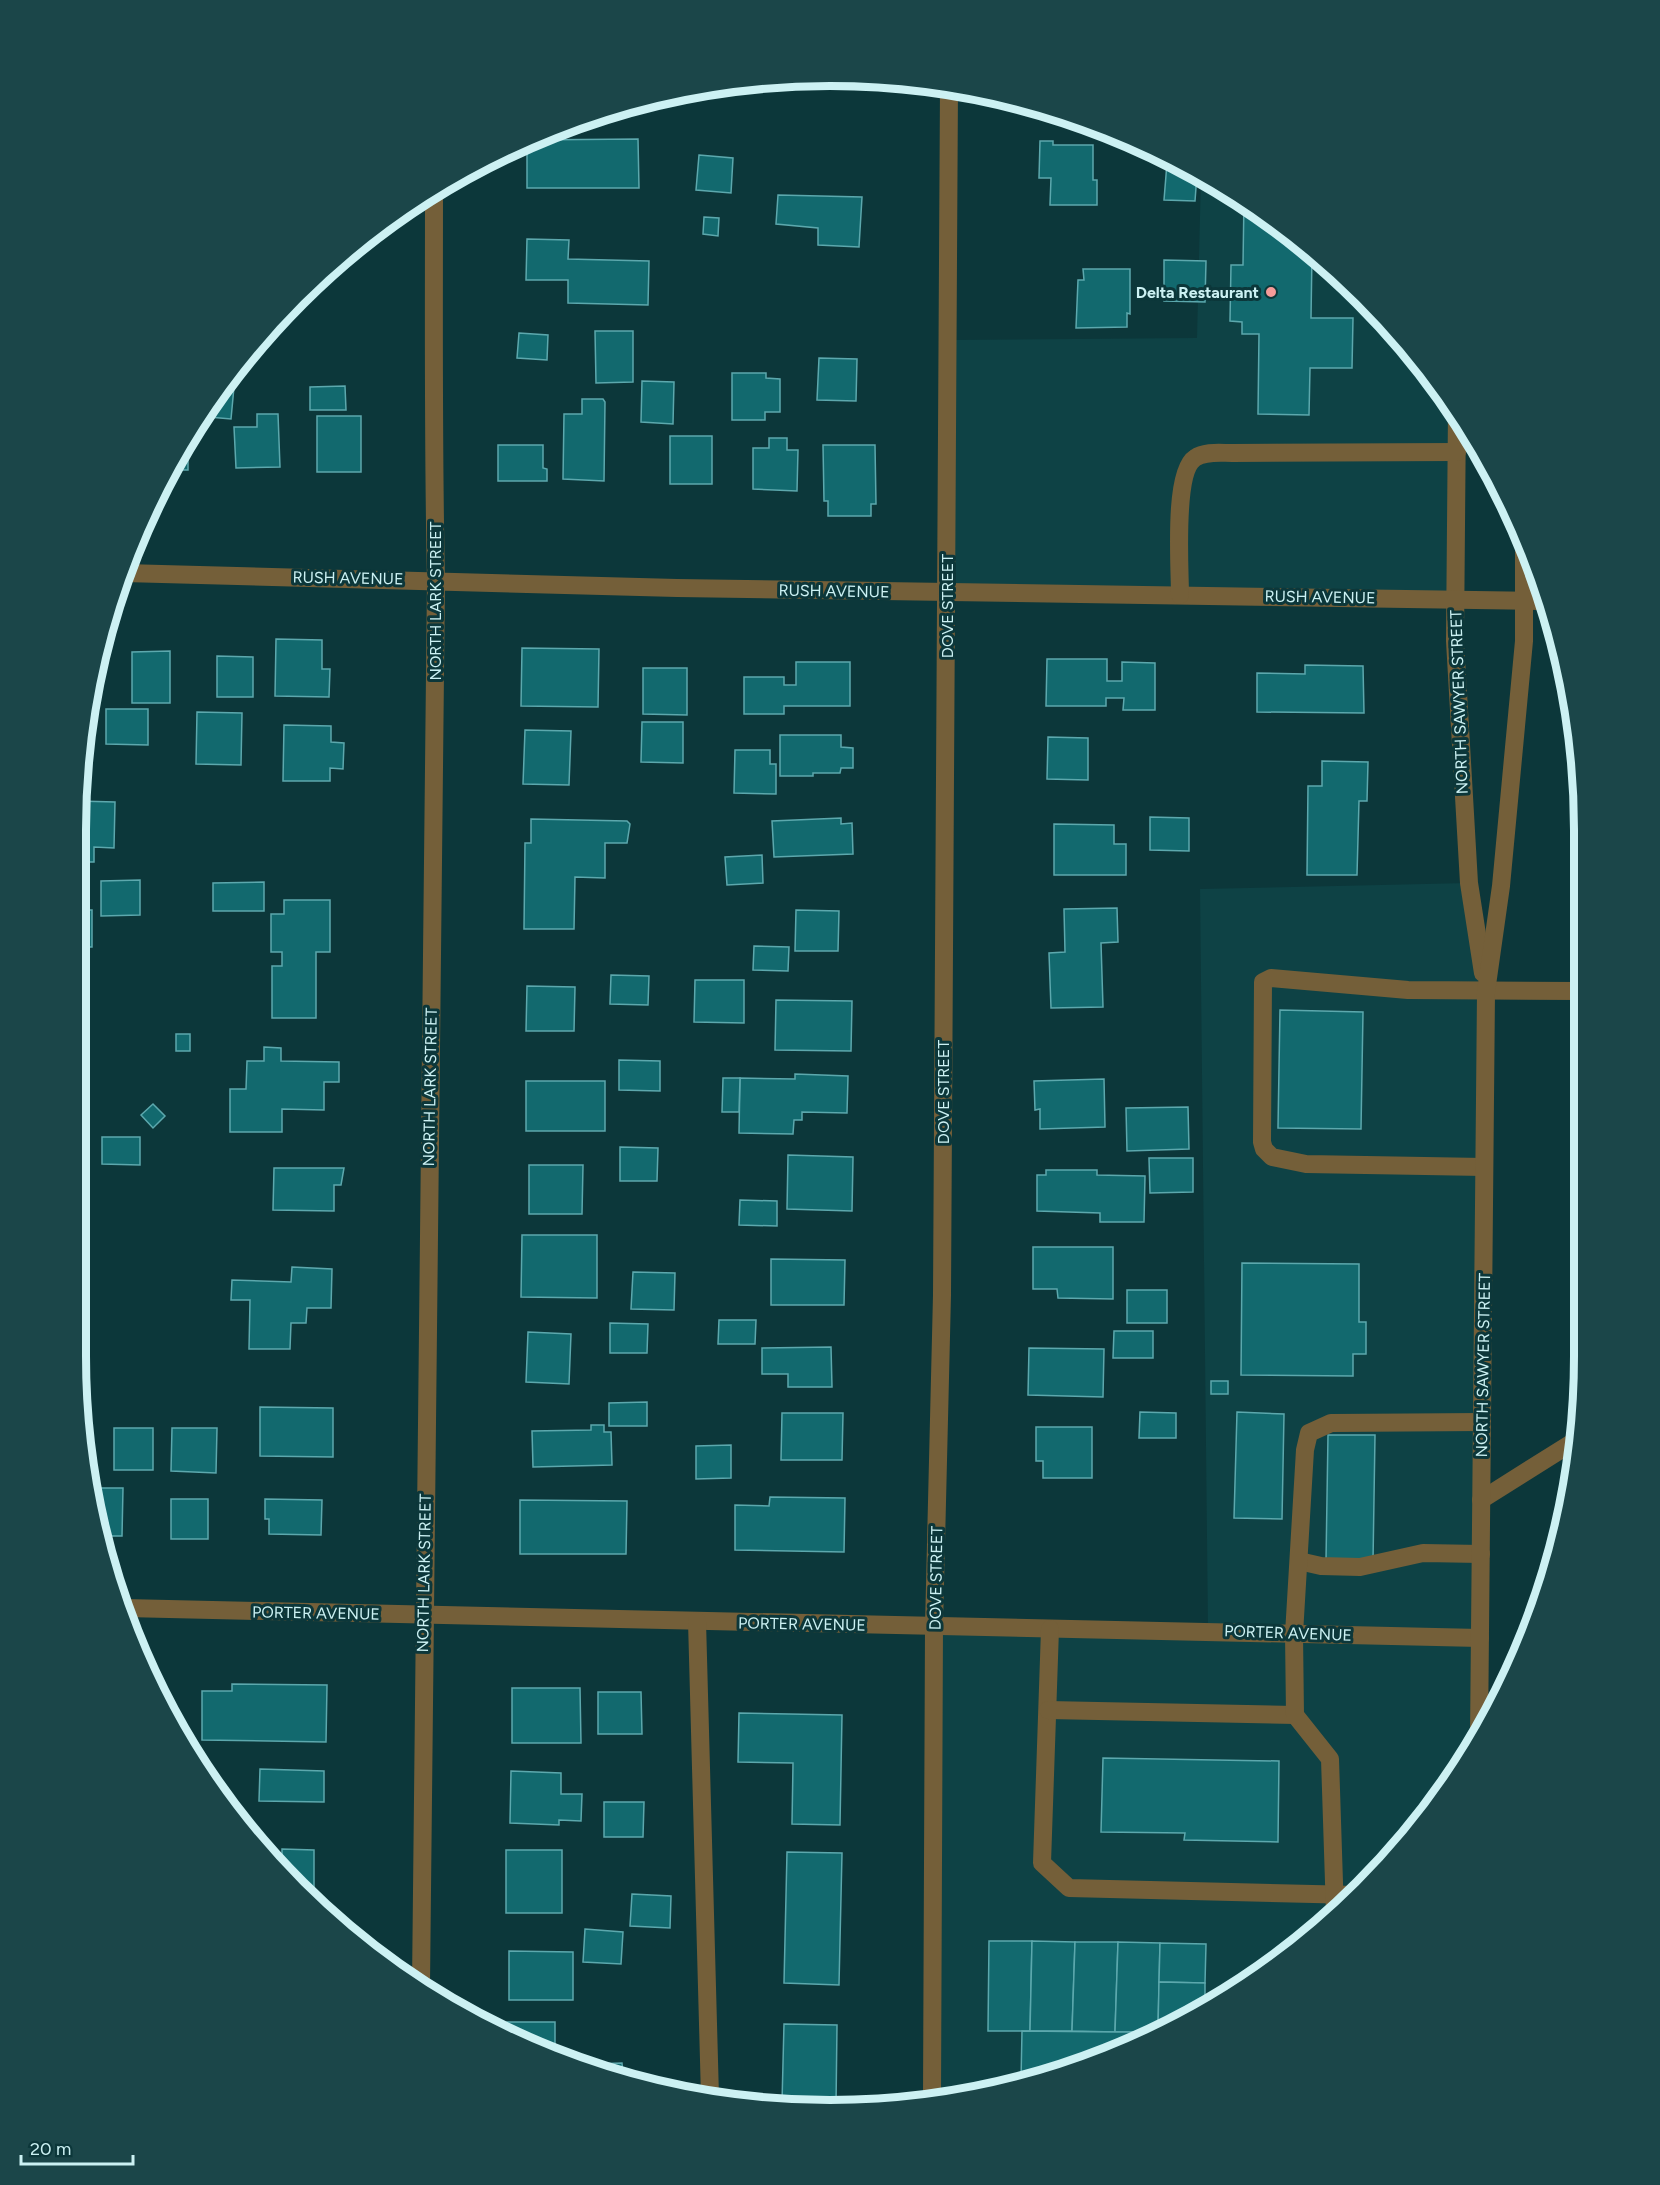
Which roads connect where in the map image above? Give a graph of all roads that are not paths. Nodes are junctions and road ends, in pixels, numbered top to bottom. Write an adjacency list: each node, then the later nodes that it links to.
1 (949, 96): 8 (street, DOVE STREET)
2 (434, 200): 7 (street, NORTH LARK STREET)
3 (1457, 429): 4 (street, NORTH SAWYER STREET)
4 (1457, 452): 9 (street); 10 (street, NORTH SAWYER STREET)
5 (1524, 561): 11 (street, NORTH SAWYER STREET)
6 (132, 573): 7 (street, RUSH AVENUE)
7 (436, 580): 8 (street, RUSH AVENUE); 22 (street, NORTH LARK STREET)
8 (947, 592): 9 (street, RUSH AVENUE); 24 (street, DOVE STREET)
9 (1180, 595): 10 (street, RUSH AVENUE)
10 (1454, 600): 11 (street, RUSH AVENUE); 14 (street, NORTH SAWYER STREET)
11 (1524, 600): 12 (street, RUSH AVENUE); 14 (street, NORTH SAWYER STREET)
12 (1538, 601)
13 (1574, 991): 14 (street)
14 (1486, 992): 15 (street, NORTH SAWYER STREET); 15 (street)
15 (1484, 1167): 16 (street, NORTH SAWYER STREET)
16 (1482, 1422): 18 (street, NORTH SAWYER STREET); 20 (street)
17 (1569, 1444): 18 (street)
18 (1481, 1500): 19 (street, NORTH SAWYER STREET)
19 (1481, 1554): 20 (street); 27 (street, NORTH SAWYER STREET)
20 (1299, 1561): 26 (street)
21 (130, 1608): 22 (street, PORTER AVENUE)
22 (423, 1615): 23 (street, PORTER AVENUE); 33 (street, NORTH LARK STREET)
23 (697, 1621): 24 (street, PORTER AVENUE); 34 (street)
24 (934, 1626): 25 (street, PORTER AVENUE); 35 (street, DOVE STREET)
25 (1050, 1629): 26 (street, PORTER AVENUE); 28 (street)
26 (1294, 1634): 27 (street, PORTER AVENUE); 29 (street)
27 (1480, 1638): 30 (street, NORTH SAWYER STREET)
28 (1048, 1710): 29 (street); 32 (street)
29 (1294, 1715): 31 (street)
30 (1479, 1719)
31 (1335, 1901)
32 (1332, 1904)
33 (421, 1977)
34 (710, 2089)
35 (932, 2092)

